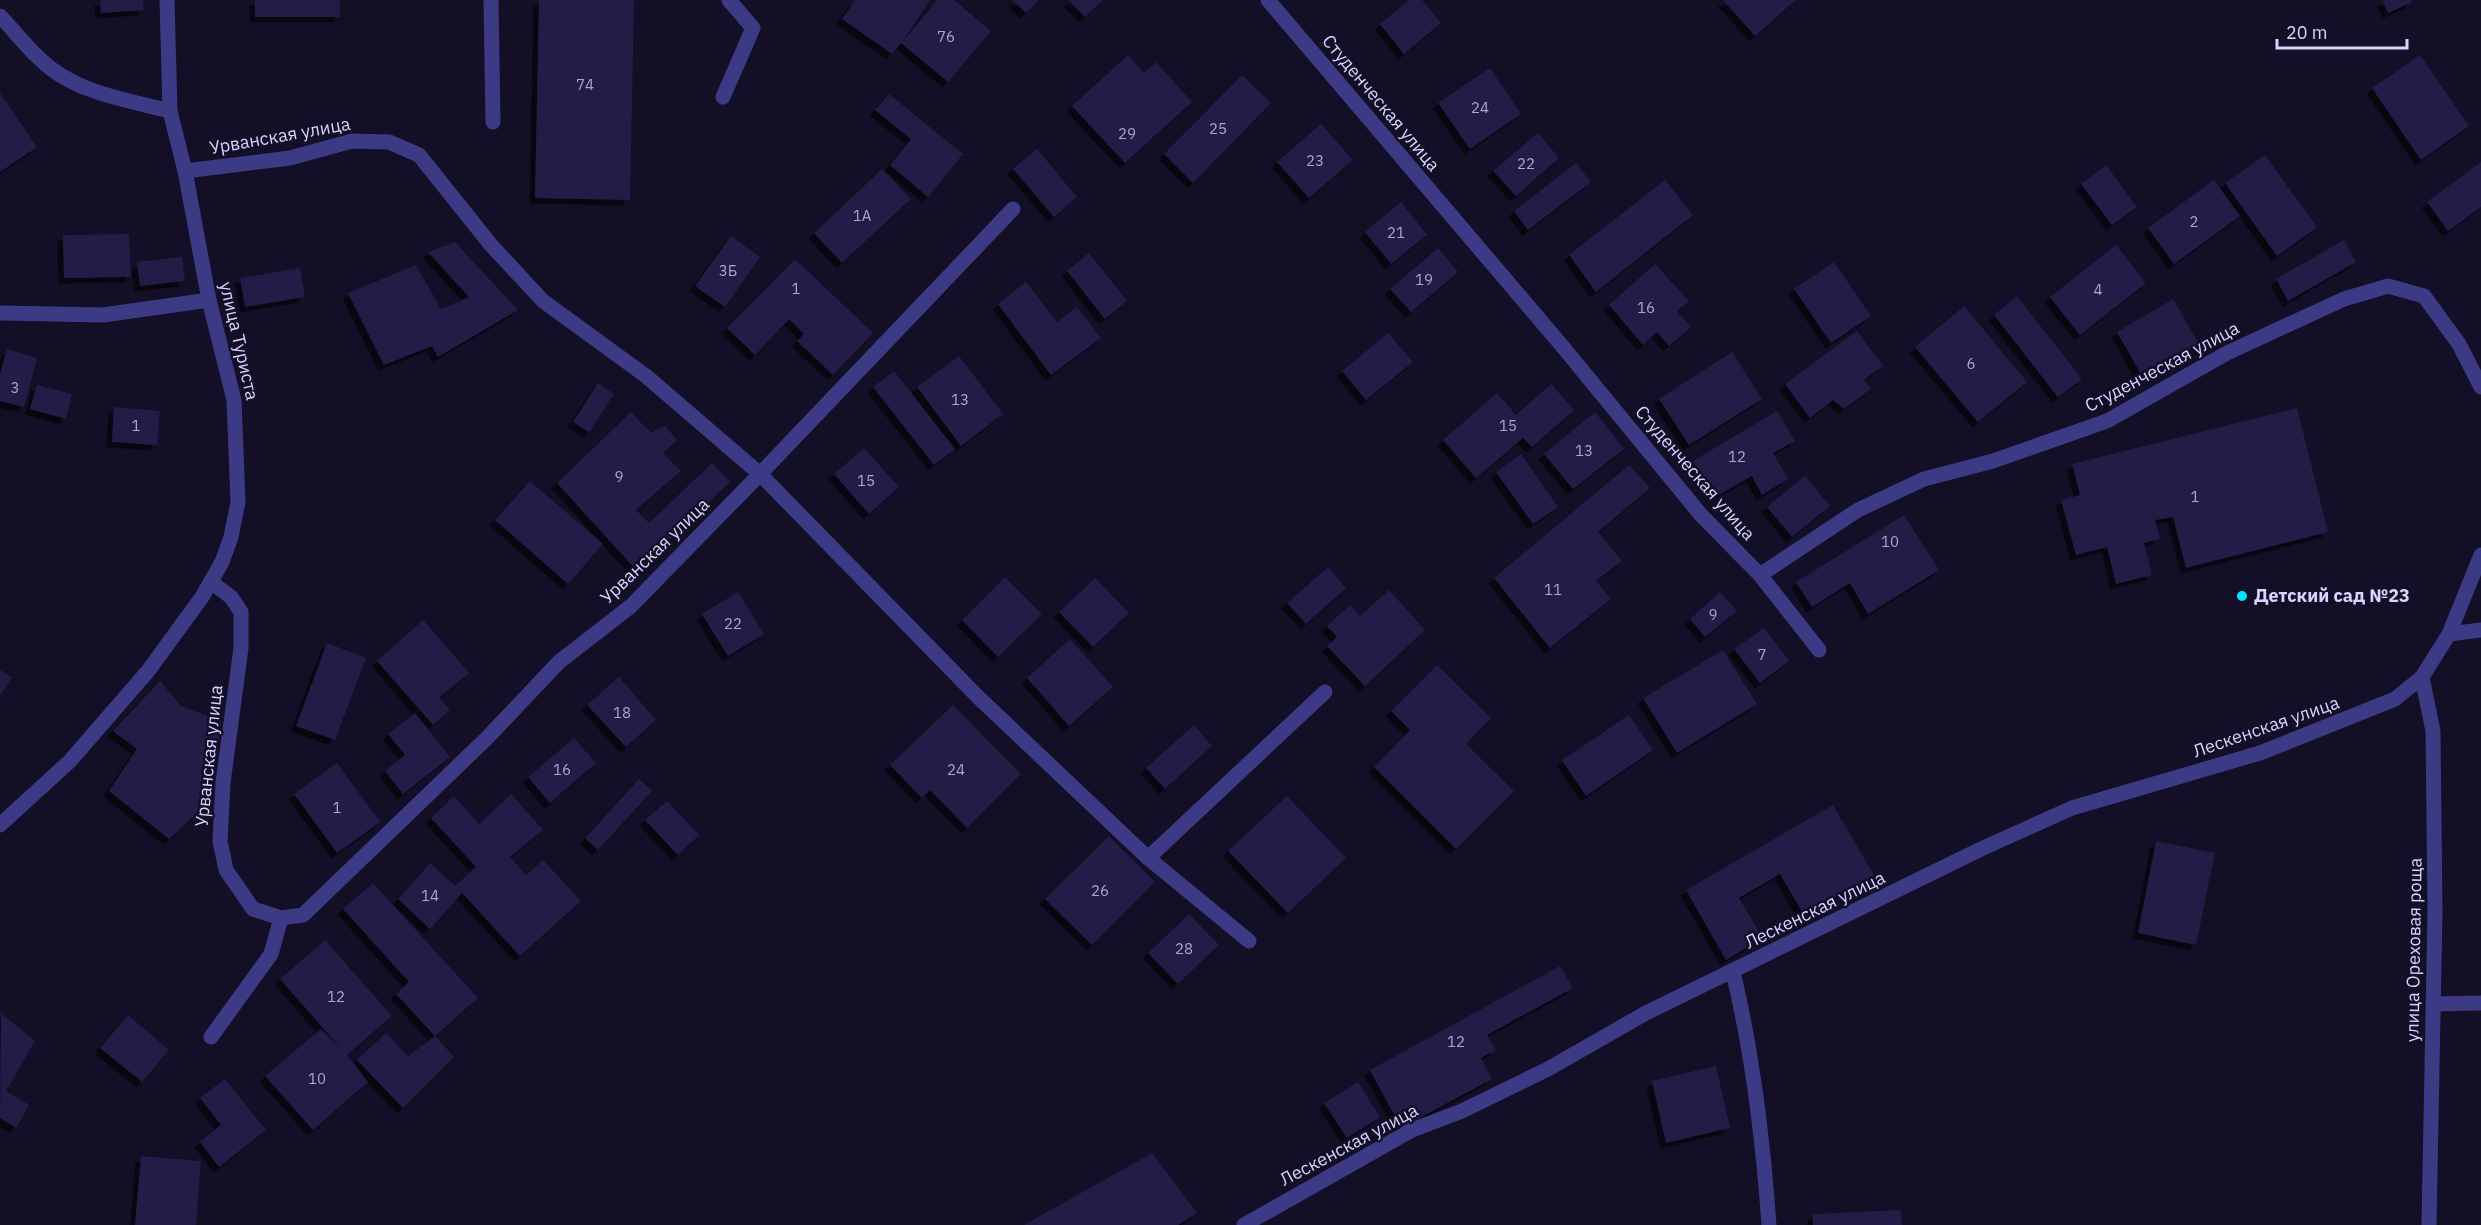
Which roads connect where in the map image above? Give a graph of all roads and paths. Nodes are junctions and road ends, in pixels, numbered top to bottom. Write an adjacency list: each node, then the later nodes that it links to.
1 (167, 0): 7 (street, улица Туриста)
2 (491, 0): 8 (street)
3 (729, 0): 6 (street)
4 (1268, 0): 16 (street, Студенческая улица)
5 (0, 15): 7 (street)
6 (723, 97)
7 (170, 111): 9 (street, улица Туриста)
8 (493, 123)
9 (185, 171): 11 (street, улица Туриста); 14 (street, Урванская улица)
10 (1013, 209): 14 (street)
11 (209, 300): 12 (street); 17 (street, улица Туриста)
12 (0, 313)
13 (2481, 387): 16 (street, Студенческая улица)
14 (760, 474): 24 (street); 25 (street, Урванская улица)
15 (2481, 555): 19 (street)
16 (1760, 575): 20 (street)
17 (211, 582): 23 (street, улица Туриста); 25 (street, Урванская улица)
18 (2481, 630): 19 (street)
19 (2449, 634): 21 (street)
20 (1819, 650)
21 (2422, 677): 27 (street, Лескенская улица); 29 (street, улица Ореховая роща)
22 (1325, 692): 24 (street)
23 (0, 825)
24 (1148, 858): 26 (street)
25 (281, 918): 30 (street)
26 (1249, 941)
27 (1733, 972): 31 (street, Лескенская улица); 32 (street)
28 (2481, 1003): 29 (street)
29 (2433, 1004): 33 (street, улица Ореховая роща)
30 (211, 1037)
31 (1244, 1225)
32 (1769, 1225)
33 (2429, 1225)

